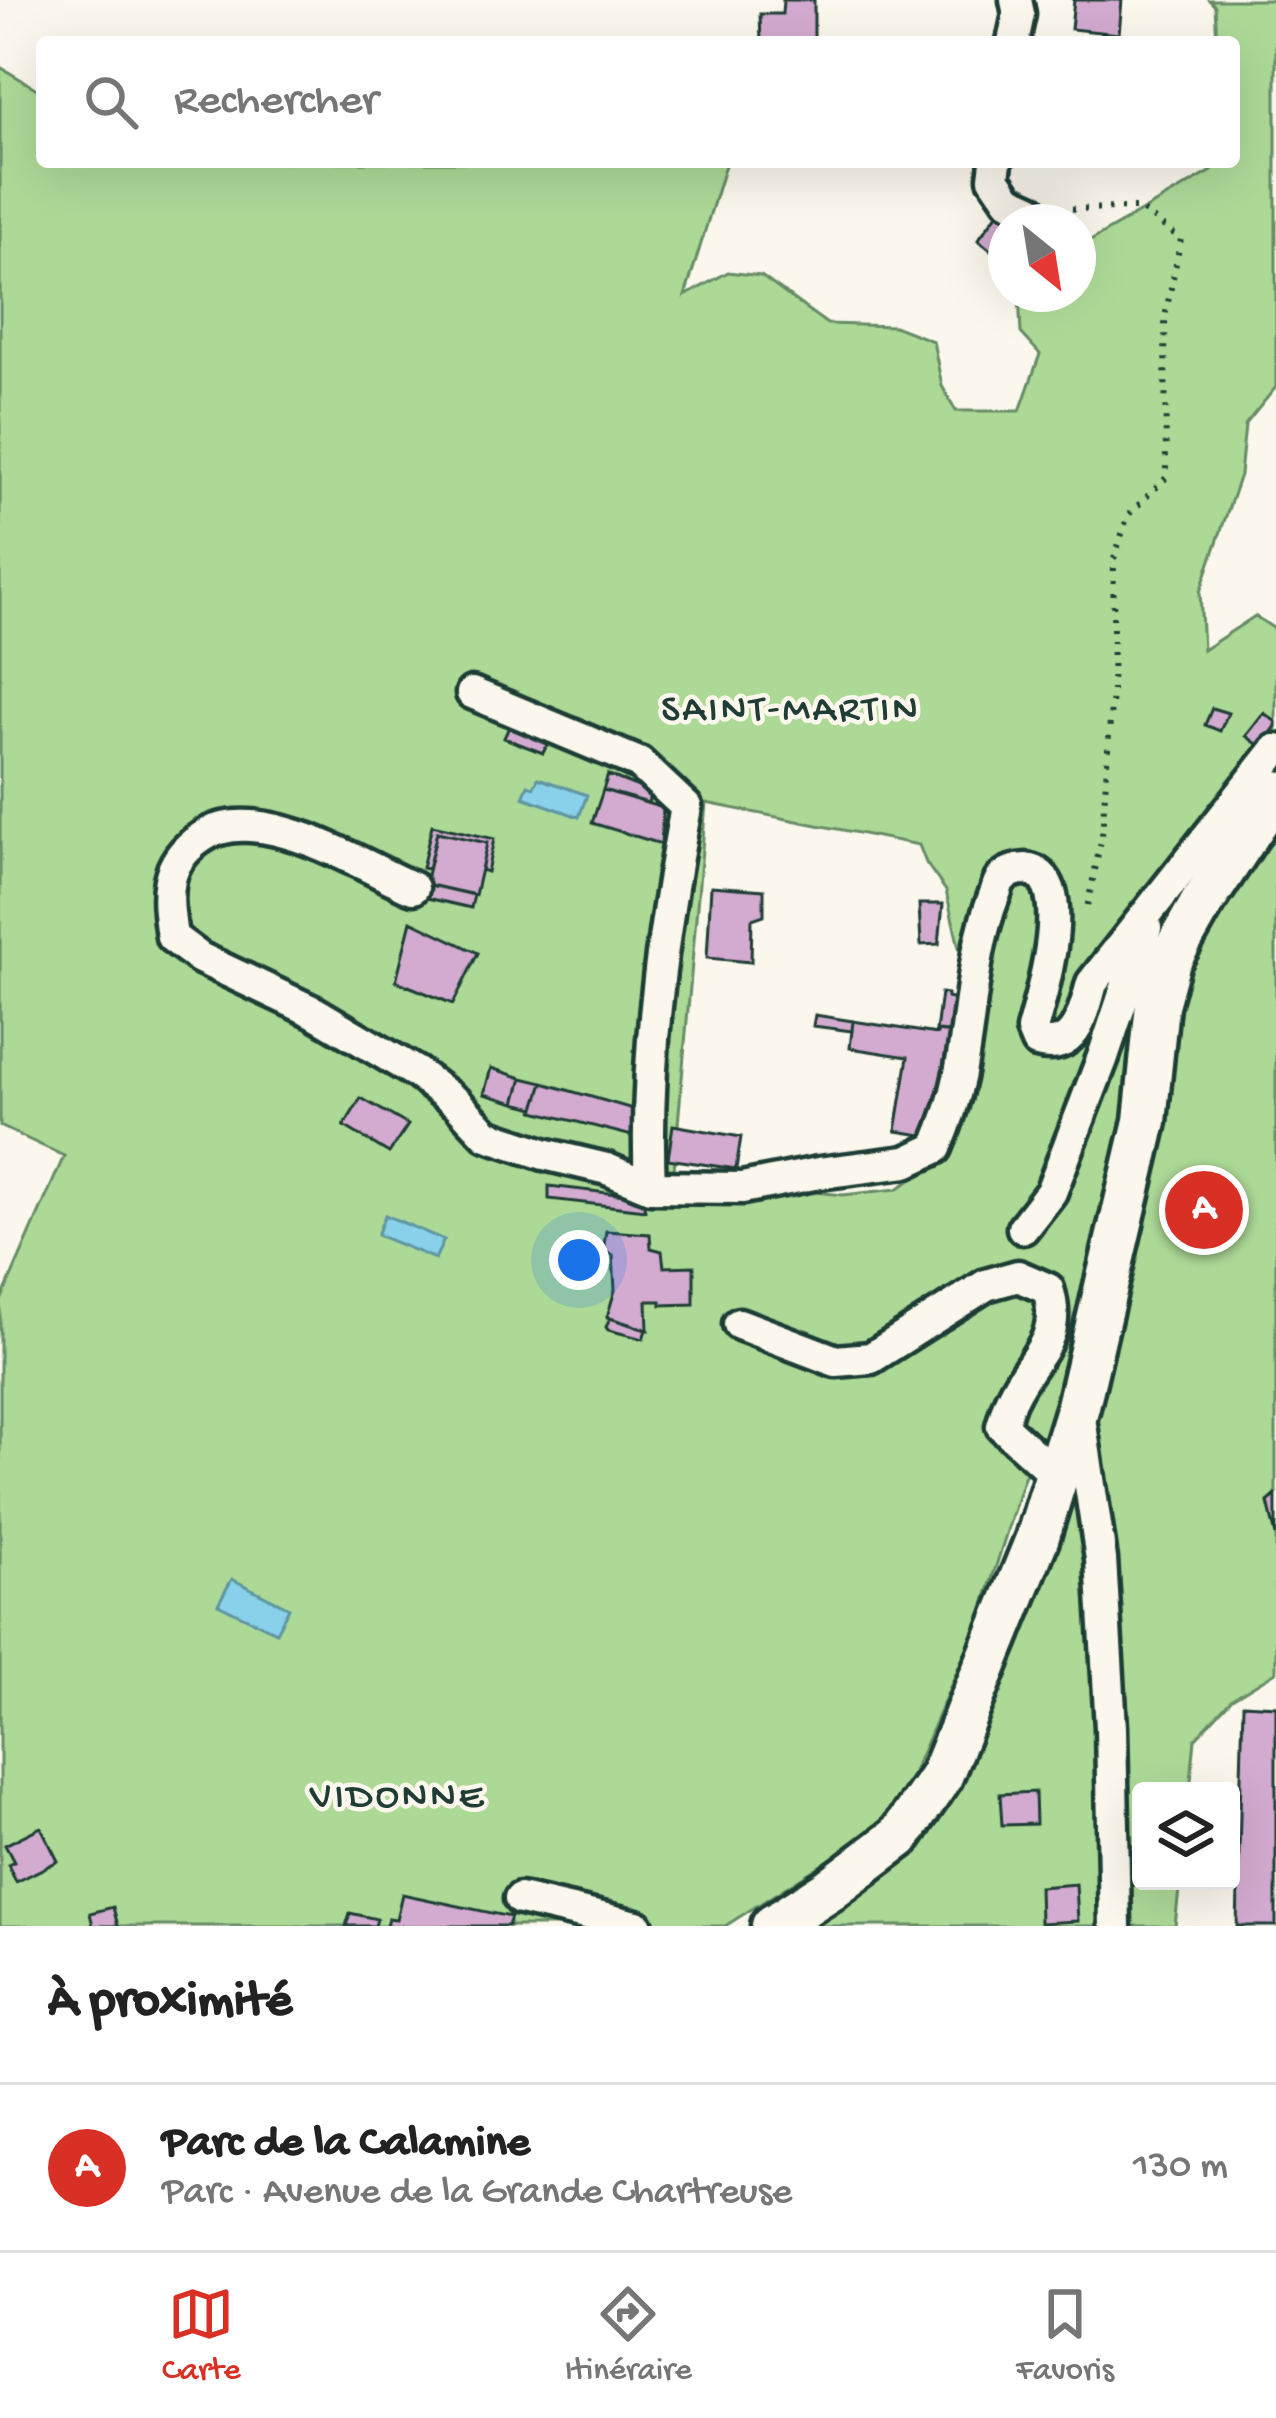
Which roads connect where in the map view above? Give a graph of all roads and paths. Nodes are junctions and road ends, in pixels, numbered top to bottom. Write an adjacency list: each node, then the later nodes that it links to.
1 (1016, 0): 2 (street)
2 (1014, 36)
3 (995, 168): 4 (street)
4 (1019, 204)
5 (1096, 208): 11 (path)
6 (472, 693): 12 (street)
7 (1276, 750): 10 (street)
8 (1276, 792): 15 (main road)
9 (413, 888): 12 (street)
10 (1154, 906): 12 (street); 13 (street)
11 (1083, 925)
12 (650, 1186)
13 (1023, 1228)
14 (739, 1324): 16 (street)
15 (1078, 1406): 16 (main road); 20 (street)
16 (1057, 1476): 19 (main road)
17 (520, 1899): 18 (street)
18 (638, 1926)
19 (773, 1926)
20 (1115, 1926)

